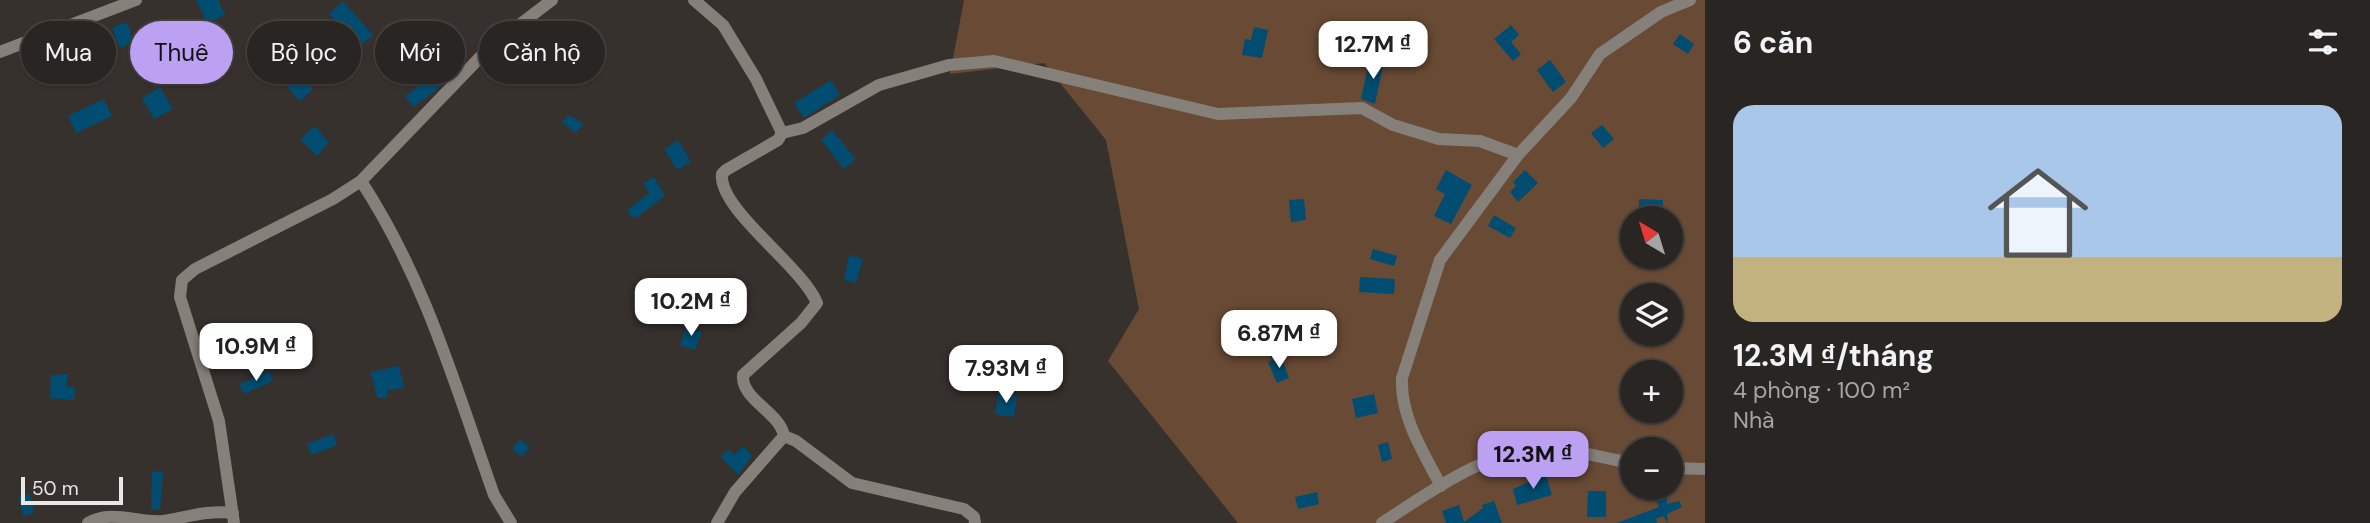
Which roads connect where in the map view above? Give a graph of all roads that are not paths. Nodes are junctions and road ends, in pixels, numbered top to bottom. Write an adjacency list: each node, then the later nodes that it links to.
1 (136, 0): 5 (street)
2 (552, 0): 9 (street)
3 (694, 0): 7 (street)
4 (1690, 0): 8 (street)
5 (118, 4): 6 (street)
6 (0, 51)
7 (782, 133): 8 (street); 10 (street)
8 (1518, 155): 14 (street)
9 (362, 181): 15 (street); 17 (street)
10 (784, 436): 18 (street); 19 (street)
11 (1620, 461): 14 (street)
12 (1683, 468): 13 (street)
13 (1705, 469)
14 (1441, 486): 20 (street)
15 (234, 518): 16 (street)
16 (88, 523)
17 (510, 523)
18 (716, 523)
19 (975, 523)
20 (1382, 523)

